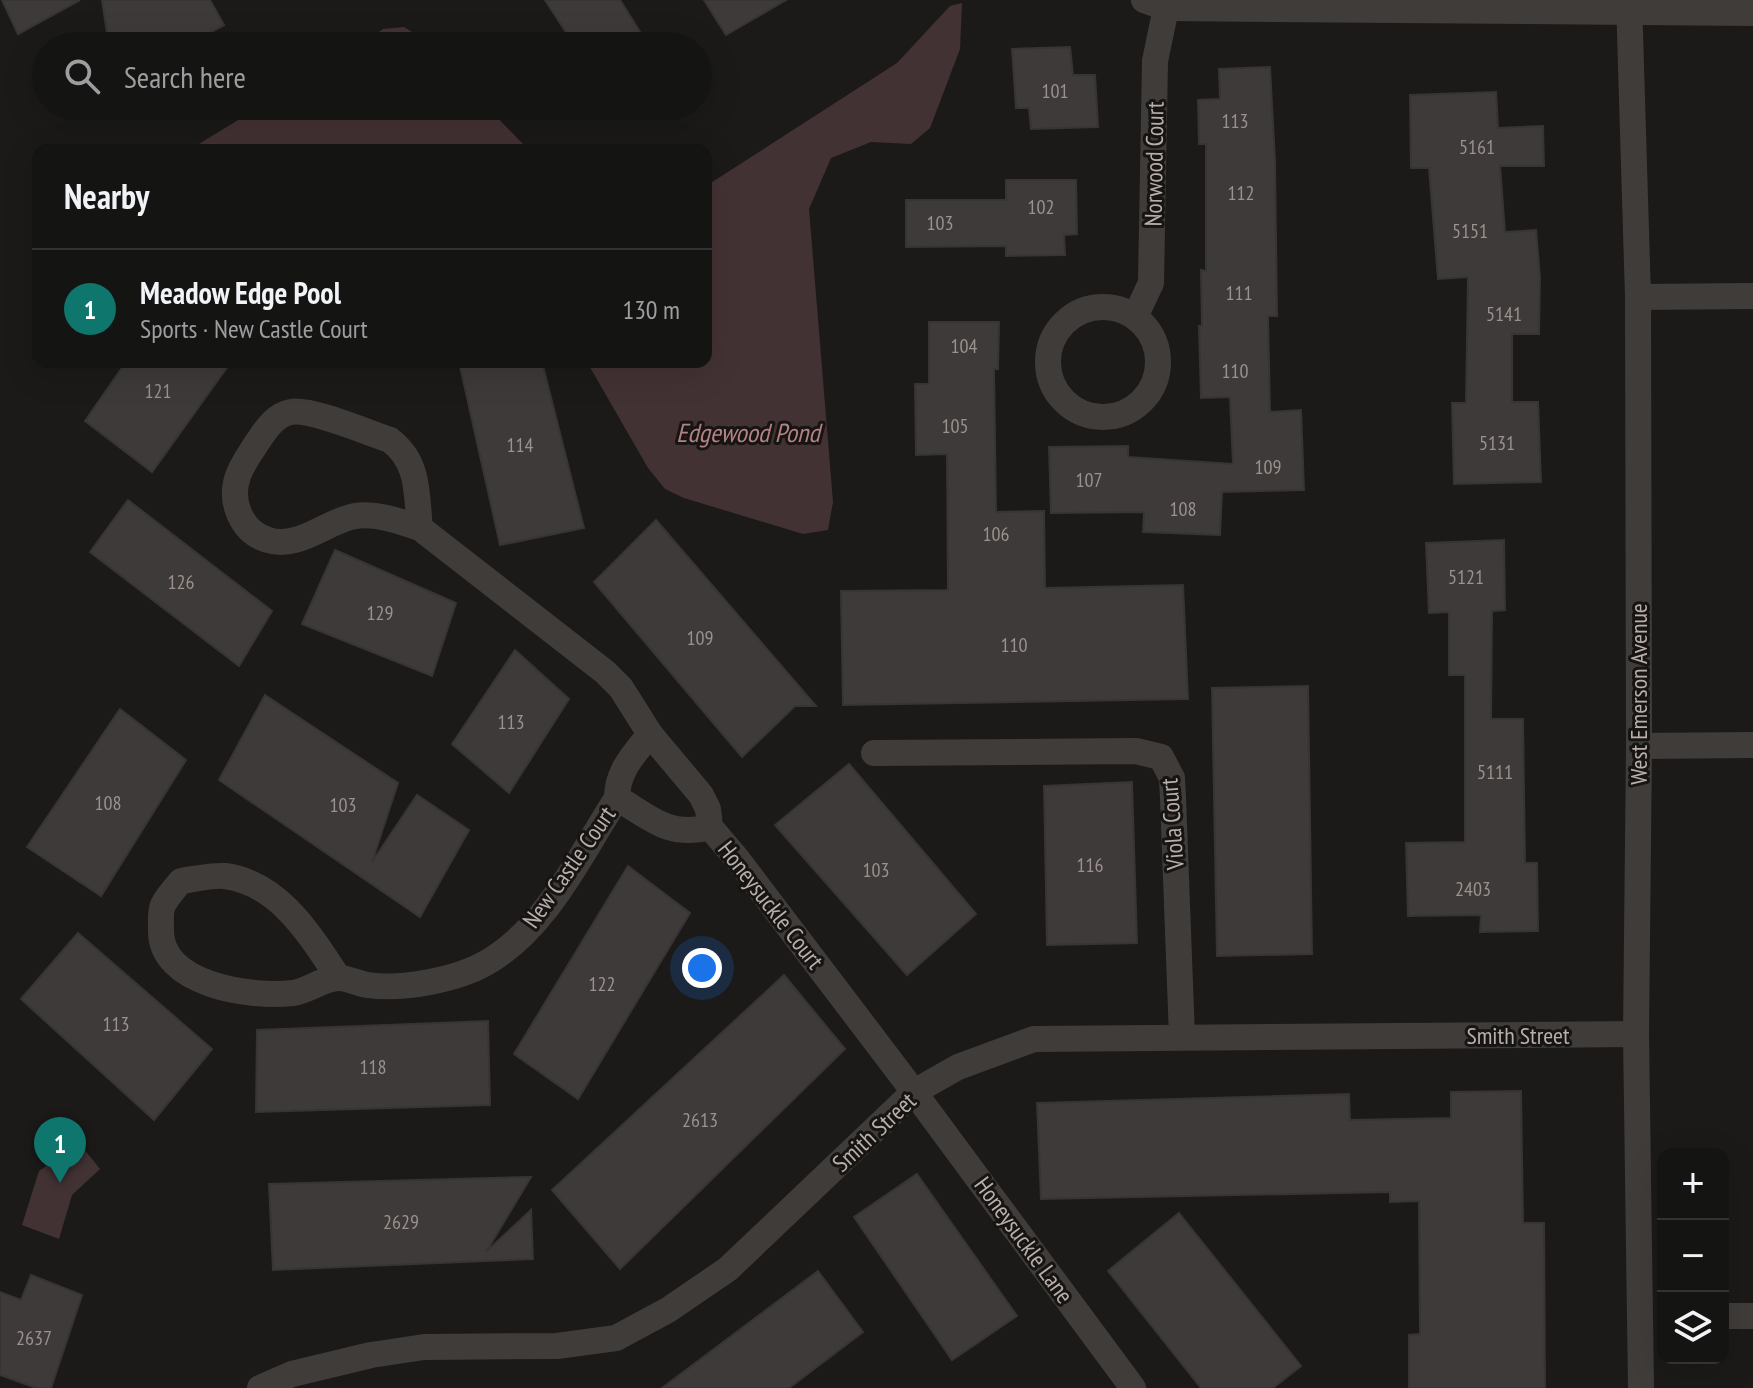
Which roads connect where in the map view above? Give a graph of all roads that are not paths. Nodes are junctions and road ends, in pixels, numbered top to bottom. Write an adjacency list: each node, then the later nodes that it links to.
1 (1155, 4): 2 (street); 6 (street, Norwood Court)
2 (1630, 7): 3 (street); 5 (street, West Emerson Avenue)
3 (1753, 13)
4 (1753, 296): 5 (street)
5 (1638, 297): 10 (street, West Emerson Avenue)
6 (1135, 317): 6 (street)
7 (420, 528): 7 (street, Honeysuckle Court); 8 (street, Honeysuckle Court)
8 (650, 734): 12 (street); 13 (street, Honeysuckle Court)
9 (1753, 745): 10 (street)
10 (1639, 746): 15 (street, West Emerson Avenue)
11 (874, 753): 16 (street, Viola Court)
12 (617, 798): 13 (street, New Castle Court); 14 (street, New Castle Court)
13 (710, 827): 17 (street, Honeysuckle Court)
14 (338, 977): 14 (street)
15 (1636, 1034): 16 (street, Smith Street); 20 (street, West Emerson Avenue)
16 (1182, 1037): 17 (street, Smith Street)
17 (914, 1092): 21 (street, Smith Street); 22 (street, Honeysuckle Lane)
18 (1729, 1316): 19 (street)
19 (1753, 1316)
20 (1651, 1318): 23 (street, West Emerson Avenue)
21 (260, 1388)
22 (1133, 1388)
23 (1641, 1388)

